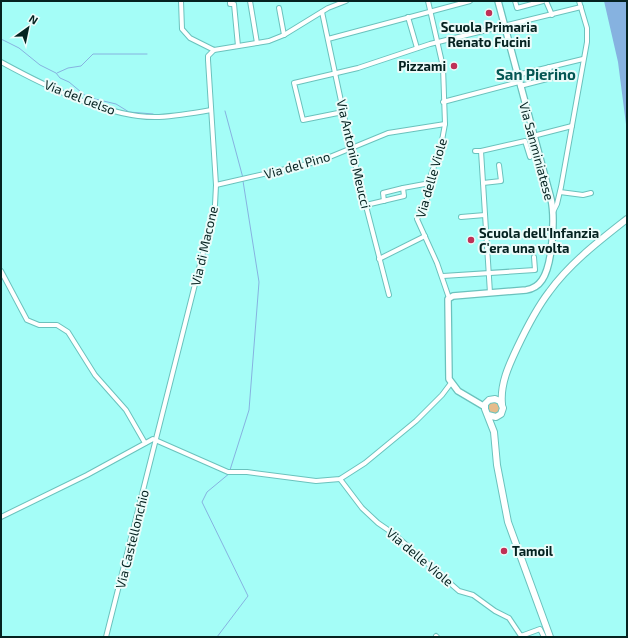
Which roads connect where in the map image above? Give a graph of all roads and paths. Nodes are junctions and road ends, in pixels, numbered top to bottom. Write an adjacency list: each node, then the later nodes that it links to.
1 (181, 1): 25 (street)
2 (230, 1): 23 (street)
3 (250, 1): 22 (street)
4 (346, 1): 14 (street)
5 (428, 1): 15 (street, Via delle Viole)
6 (470, 1): 15 (street)
7 (498, 1): 18 (street, Via Sanminiatese)
8 (515, 1): 9 (street)
9 (543, 1)
10 (546, 1): 16 (street)
11 (579, 1): 12 (street)
12 (581, 7): 16 (street); 26 (street)
13 (279, 8): 19 (street)
14 (322, 12): 19 (street); 20 (street, Via Antonio Meucci)
15 (431, 12): 17 (street); 21 (street, Via delle Viole)
16 (552, 15): 18 (street)
17 (408, 17): 20 (street); 24 (street)
18 (505, 26): 21 (street); 30 (street, Via Sanminiatese)
19 (284, 35): 22 (street)
20 (328, 39): 29 (street, Via Antonio Meucci)
21 (438, 42): 24 (street); 32 (street, Via delle Viole)
22 (257, 43): 23 (street)
23 (238, 46): 25 (street)
24 (417, 48): 29 (street)
25 (214, 50): 33 (street, Via di Macone)
26 (583, 59): 28 (street); 36 (street)
27 (1, 62): 33 (street, Via del Gelso)
28 (549, 67): 30 (street); 31 (street)
29 (335, 73): 34 (street, Via Antonio Meucci); 34 (street)
30 (517, 75): 31 (street, Via Sanminiatese)
31 (520, 84): 32 (street); 37 (street, Via Sanminiatese)
32 (443, 102): 35 (street, Via delle Viole)
33 (211, 110): 45 (street, Via di Macone)
34 (344, 112): 38 (street, Via Antonio Meucci)
35 (445, 124): 38 (street, Via del Pino); 43 (street, Via delle Viole)
36 (572, 126): 37 (street); 47 (street)
37 (533, 136): 51 (street, Via Sanminiatese)
38 (351, 148): 45 (street, Via del Pino); 50 (street, Via Antonio Meucci)
39 (481, 151): 40 (street); 41 (street); 44 (street)
40 (475, 152)
41 (530, 158)
42 (499, 165): 44 (street)
43 (430, 183): 46 (street); 55 (street, Via delle Viole)
44 (483, 183): 52 (street)
45 (216, 185): 73 (street, Via di Macone)
46 (403, 188): 49 (street); 49 (street)
47 (560, 192): 48 (street); 51 (street)
48 (591, 193)
49 (384, 200): 50 (street)
50 (366, 205): 57 (street, Via Antonio Meucci)
51 (553, 212): 61 (street, Via Sanminiatese)
52 (485, 215): 53 (street); 59 (street)
53 (461, 217)
54 (627, 219): 65 (main road)
55 (425, 236): 57 (street); 60 (street, Via delle Viole)
56 (534, 257): 59 (street)
57 (379, 259): 62 (street, Via Antonio Meucci)
58 (1, 271): 74 (street)
59 (489, 273): 60 (street); 61 (street)
60 (443, 276): 63 (street, Via delle Viole)
61 (490, 293): 63 (street)
62 (389, 295)
63 (449, 298): 64 (street, Via delle Viole)
64 (451, 383): 66 (street); 75 (street)
65 (502, 386): 67 (main road); 68 (main road)
66 (471, 398): 67 (street); 69 (street)
67 (490, 400): 68 (main road); 69 (main road)
68 (502, 404): 71 (main road)
69 (485, 407): 70 (main road)
70 (488, 415): 71 (main road); 72 (main road)
71 (499, 415): 72 (main road)
72 (494, 432): 79 (main road)
73 (156, 440): 74 (street); 75 (street); 77 (street, Via Castellonchio)
74 (145, 443): 76 (street)
75 (340, 479): 78 (street, Via delle Viole)
76 (1, 517)
77 (106, 637)
78 (544, 637)
79 (550, 637)

